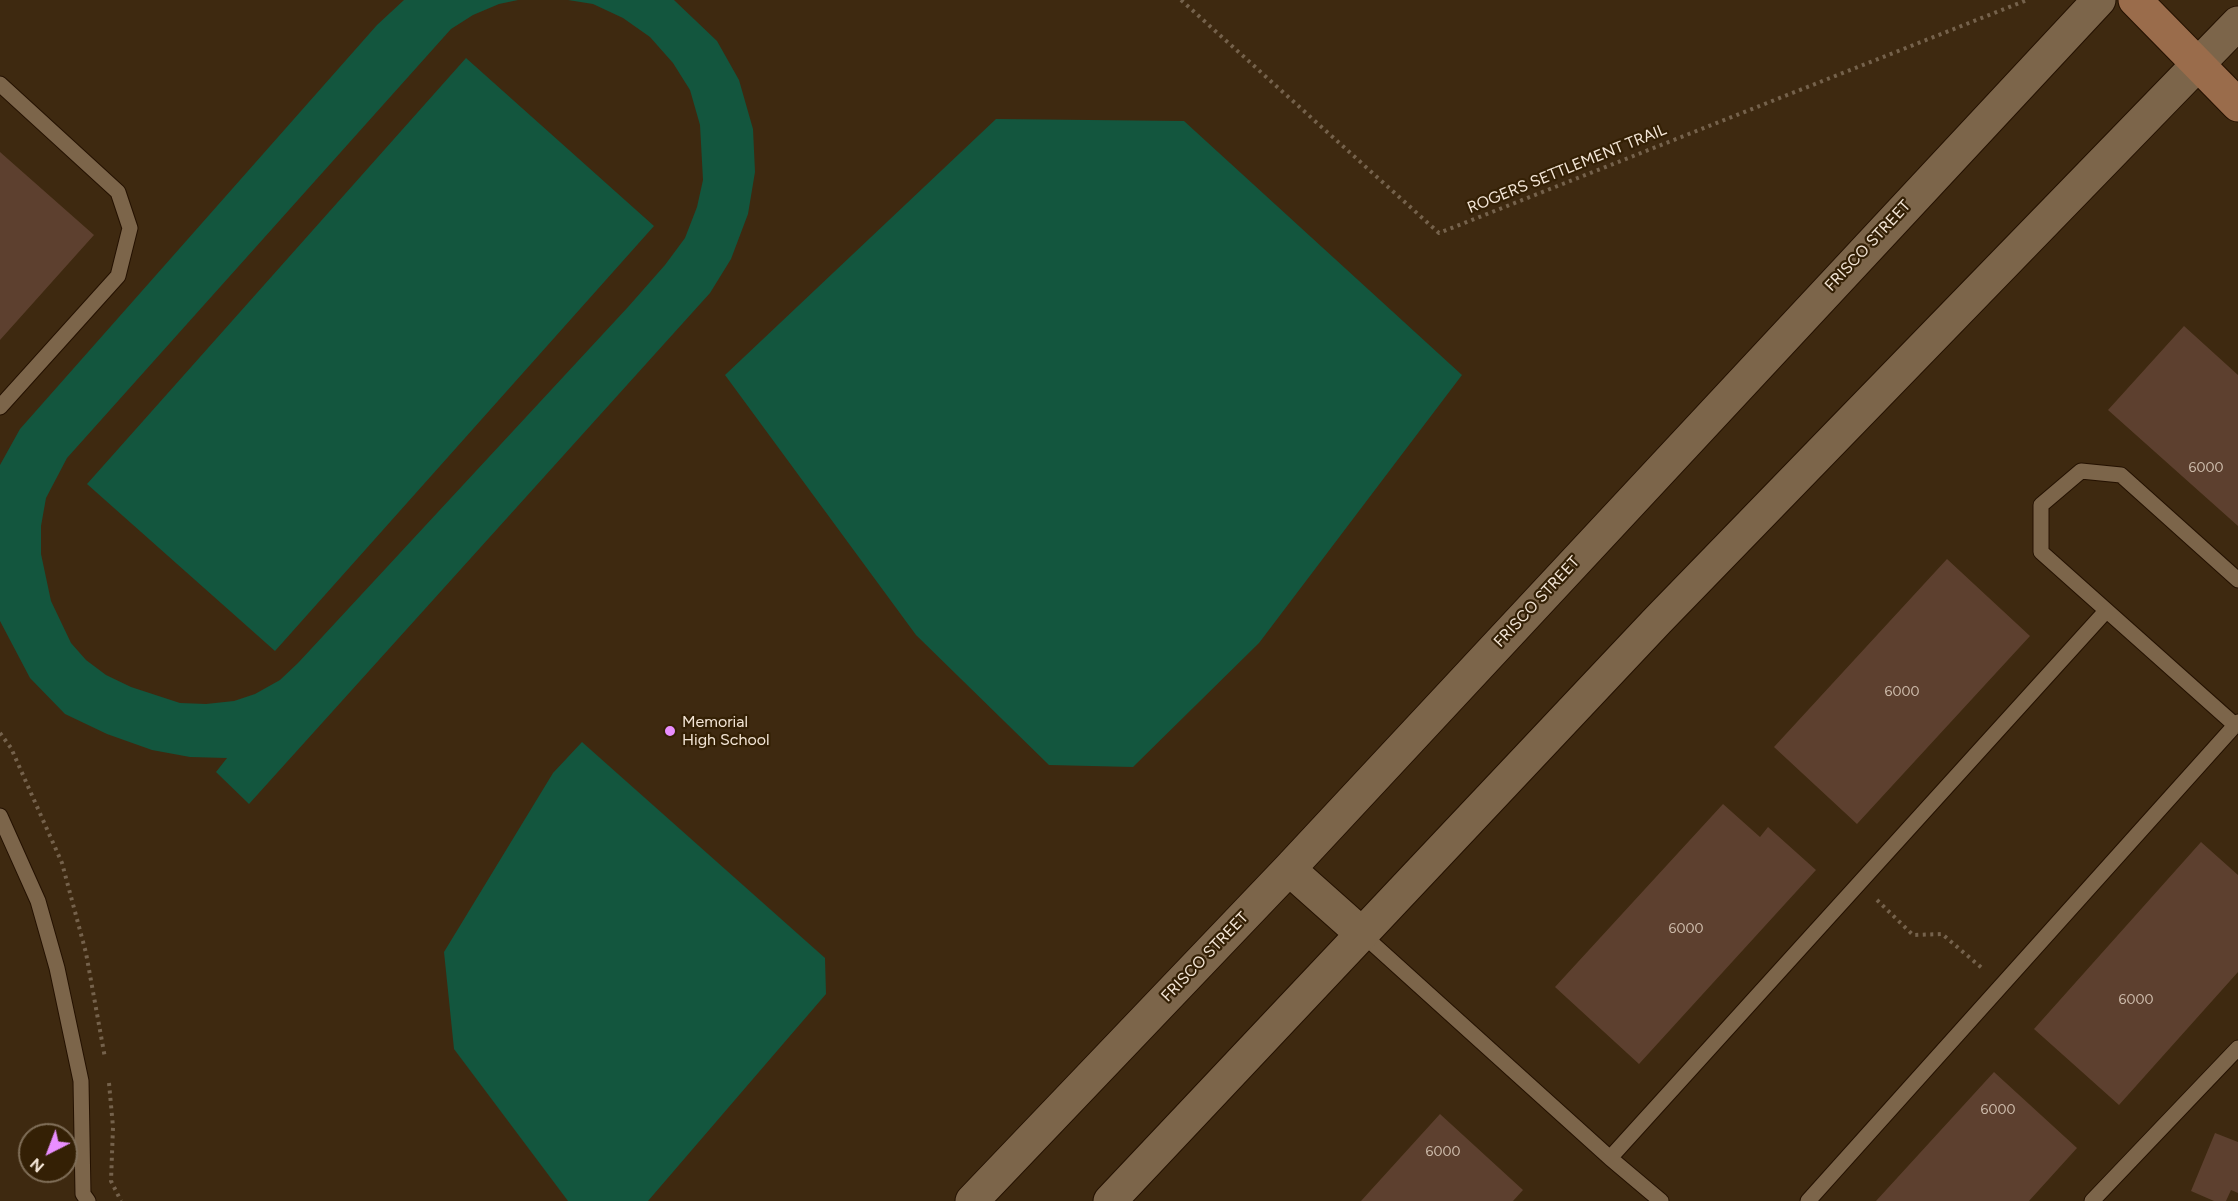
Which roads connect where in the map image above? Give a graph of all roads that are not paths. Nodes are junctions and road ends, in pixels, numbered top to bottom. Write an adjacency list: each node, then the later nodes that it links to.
1 (2099, 0): 12 (street, FRISCO STREET)
2 (2135, 0): 4 (main road)
3 (2238, 23): 4 (street)
4 (2199, 63): 6 (main road); 13 (street)
5 (0, 84): 7 (lane)
6 (2238, 105)
7 (0, 407)
8 (2238, 580): 9 (lane)
9 (2106, 611): 10 (lane); 15 (lane)
10 (2236, 724): 20 (lane)
11 (0, 816): 16 (lane)
12 (1289, 869): 13 (street); 17 (street, FRISCO STREET)
13 (1362, 934): 15 (lane); 18 (street)
14 (2238, 1048): 21 (lane)
15 (1610, 1158): 19 (lane)
16 (88, 1201)
17 (972, 1201)
18 (1110, 1201)
19 (1660, 1201)
20 (1809, 1201)
21 (2092, 1201)

